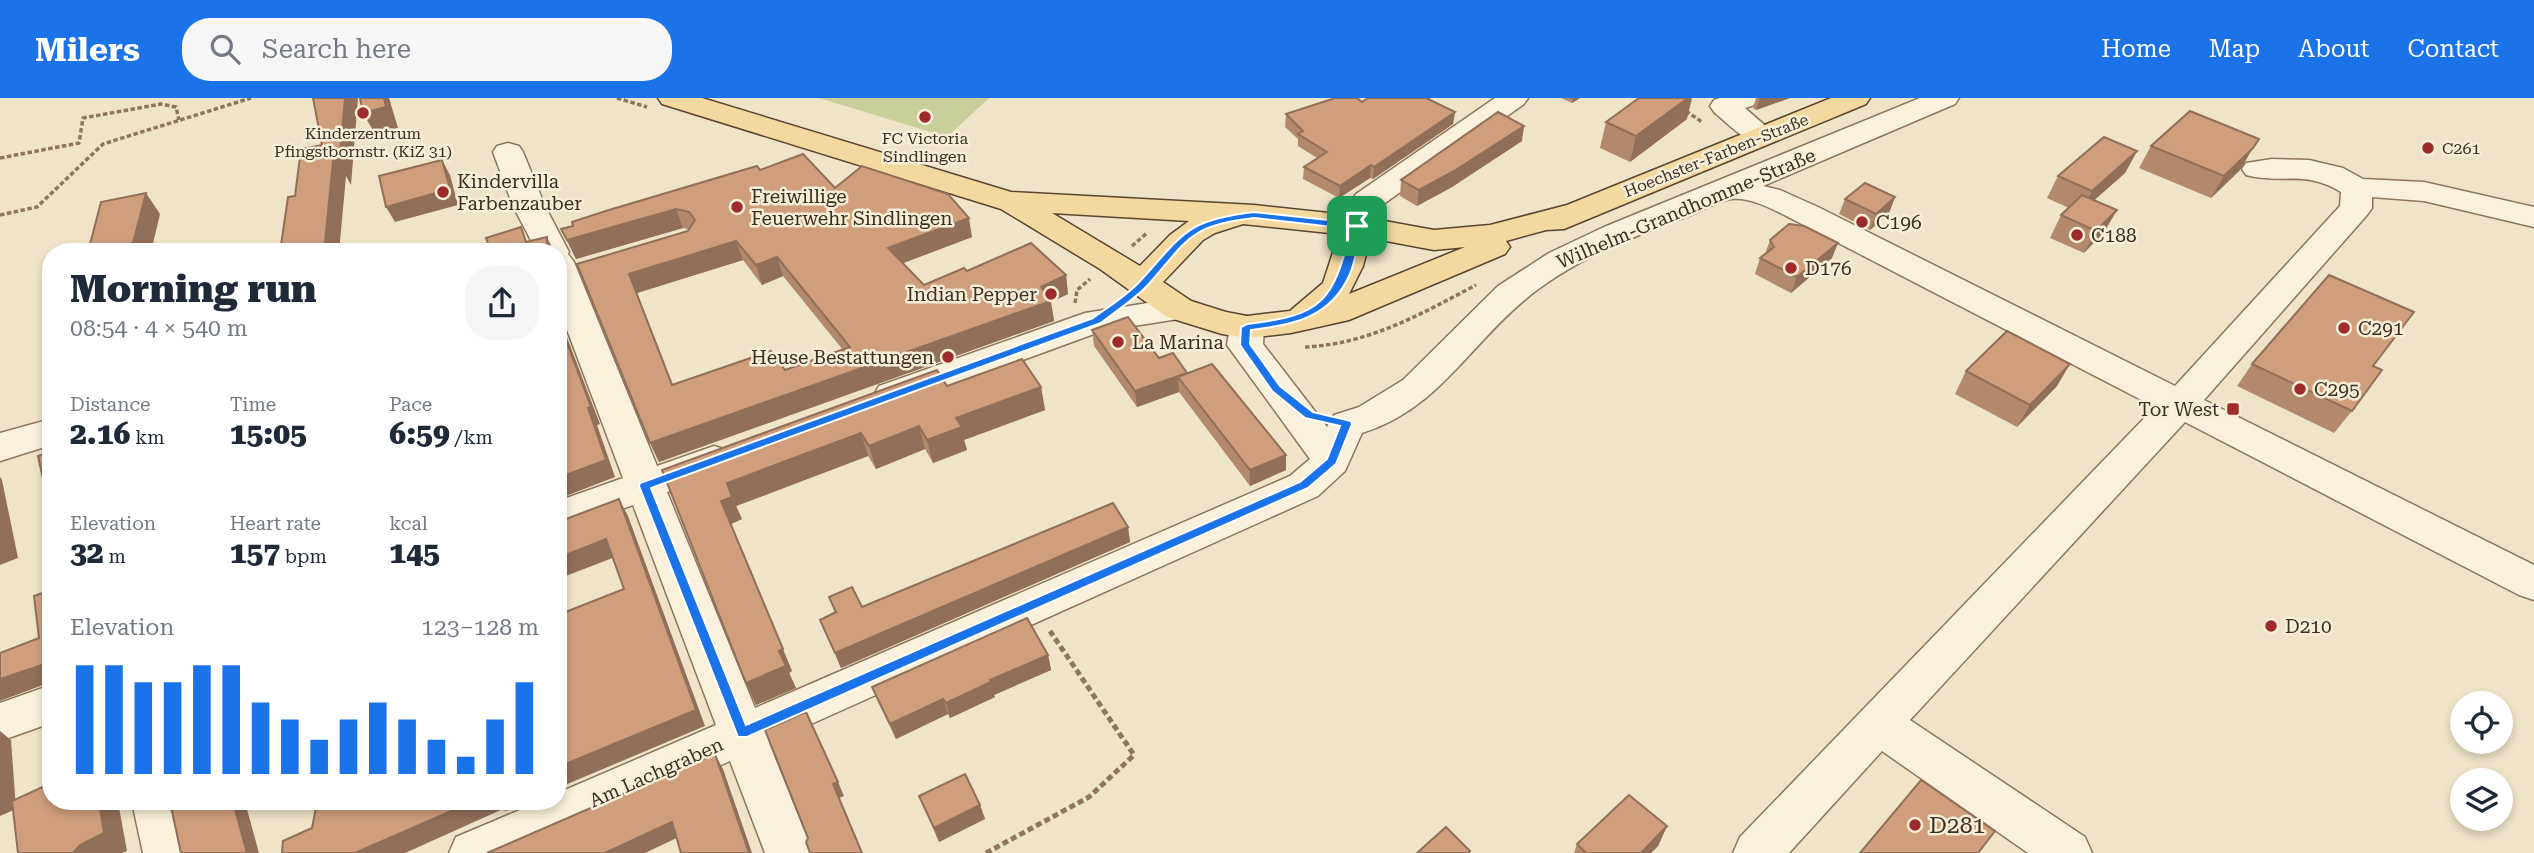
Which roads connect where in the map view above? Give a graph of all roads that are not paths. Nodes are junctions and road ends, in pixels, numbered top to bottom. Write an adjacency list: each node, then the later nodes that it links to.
1 (672, 98): 11 (main road, Hoechster-Farben-Straße)
2 (1514, 98): 15 (street)
3 (1945, 98): 10 (street, Wilhelm-Grandhomme-Straße)
4 (1847, 99): 6 (main road, Hoechster-Farben-Straße)
5 (1709, 103): 6 (street)
6 (1762, 136): 12 (main road, Hoechster-Farben-Straße)
7 (508, 152): 16 (street)
8 (2257, 169): 9 (street)
9 (2357, 188): 14 (street); 26 (street)
10 (1729, 189): 26 (street); 28 (street, Wilhelm-Grandhomme-Straße)
11 (1009, 201): 13 (main road, Hoechster-Farben-Straße); 20 (main road, Hoechster-Farben-Straße)
12 (1577, 212): 15 (main road, Hoechster-Farben-Straße); 23 (main road, Hoechster-Farben-Straße)
13 (1268, 217): 15 (main road, Hoechster-Farben-Straße); 17 (main road); 19 (main road)
14 (2534, 217)
15 (1357, 226): 19 (main road)
16 (551, 243)
17 (1172, 251): 20 (main road); 21 (main road)
18 (567, 272): 31 (street)
19 (1345, 275): 23 (main road)
20 (1143, 284): 21 (main road, Hoechster-Farben-Straße); 22 (street)
21 (1187, 311): 22 (street); 24 (main road, Hoechster-Farben-Straße)
22 (1097, 321): 25 (street)
23 (1291, 322): 24 (main road, Hoechster-Farben-Straße)
24 (1247, 327): 28 (street)
25 (865, 405)
26 (2179, 405): 33 (street); 36 (street)
27 (42, 435): 29 (street)
28 (1339, 442): 37 (street, Am Lachgraben)
29 (0, 447)
30 (747, 448): 31 (street)
31 (645, 486): 32 (street); 37 (street)
32 (567, 514)
33 (2534, 584)
34 (42, 707): 35 (street)
35 (0, 722)
36 (1878, 723): 42 (street); 43 (street)
37 (742, 733): 40 (street, Am Lachgraben); 41 (street)
38 (158, 810): 39 (street)
39 (167, 853)
40 (473, 853)
41 (789, 853)
42 (1757, 853)
43 (2068, 853)

